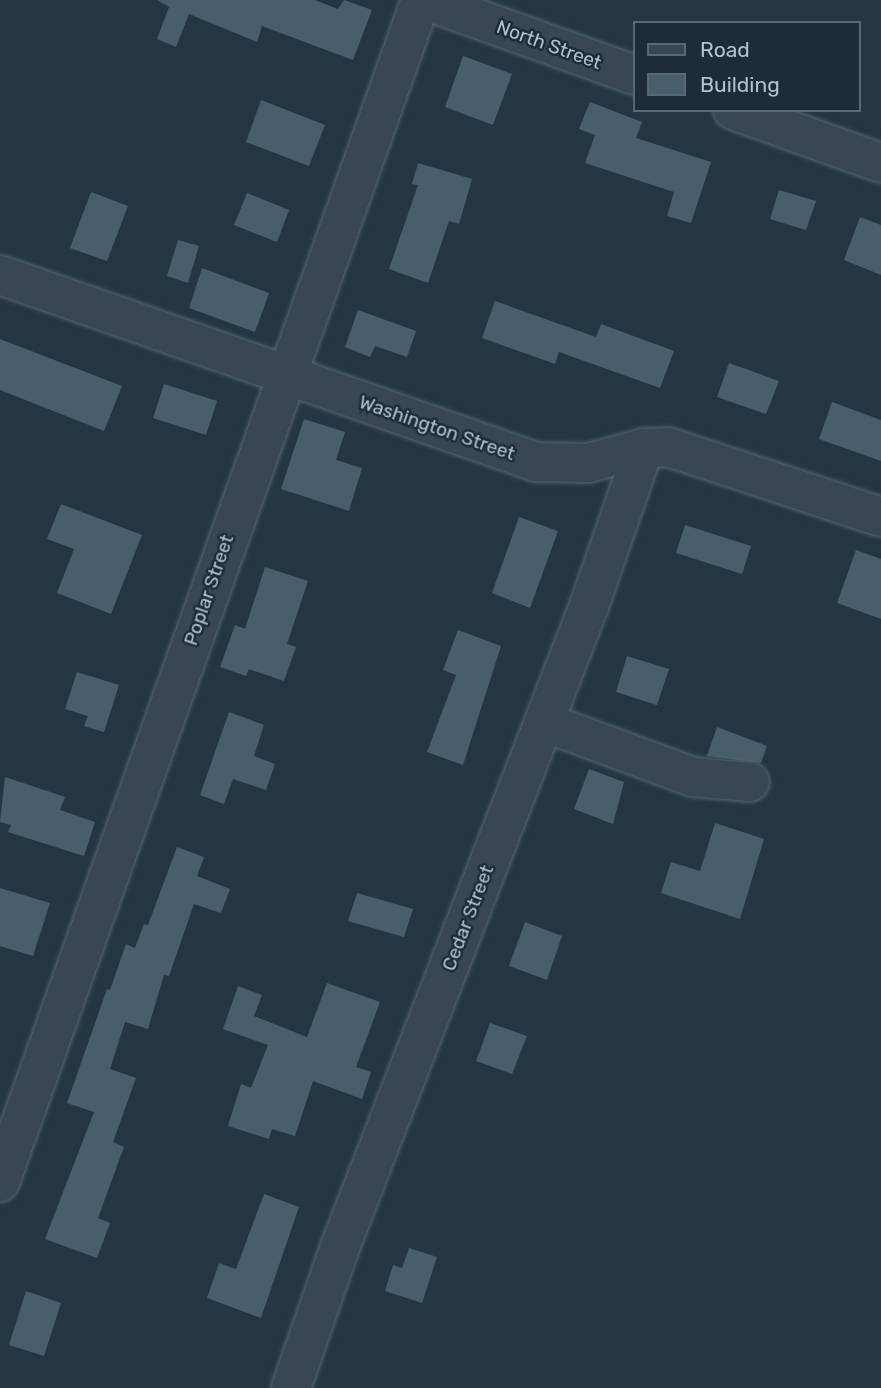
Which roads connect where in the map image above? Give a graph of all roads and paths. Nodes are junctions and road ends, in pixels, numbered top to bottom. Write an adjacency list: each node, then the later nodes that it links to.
1 (423, 0): 2 (street, North Street); 6 (street, Poplar Street)
2 (632, 74)
3 (739, 112): 4 (street)
4 (881, 163)
5 (0, 275): 6 (street, Washington Street)
6 (286, 377): 7 (street, Washington Street); 11 (street, Poplar Street)
7 (644, 448): 8 (street, Washington Street); 9 (street, Cedar Street)
8 (881, 517)
9 (544, 722): 10 (street); 12 (street, Cedar Street)
10 (750, 782)
11 (0, 1182)
12 (291, 1388)

